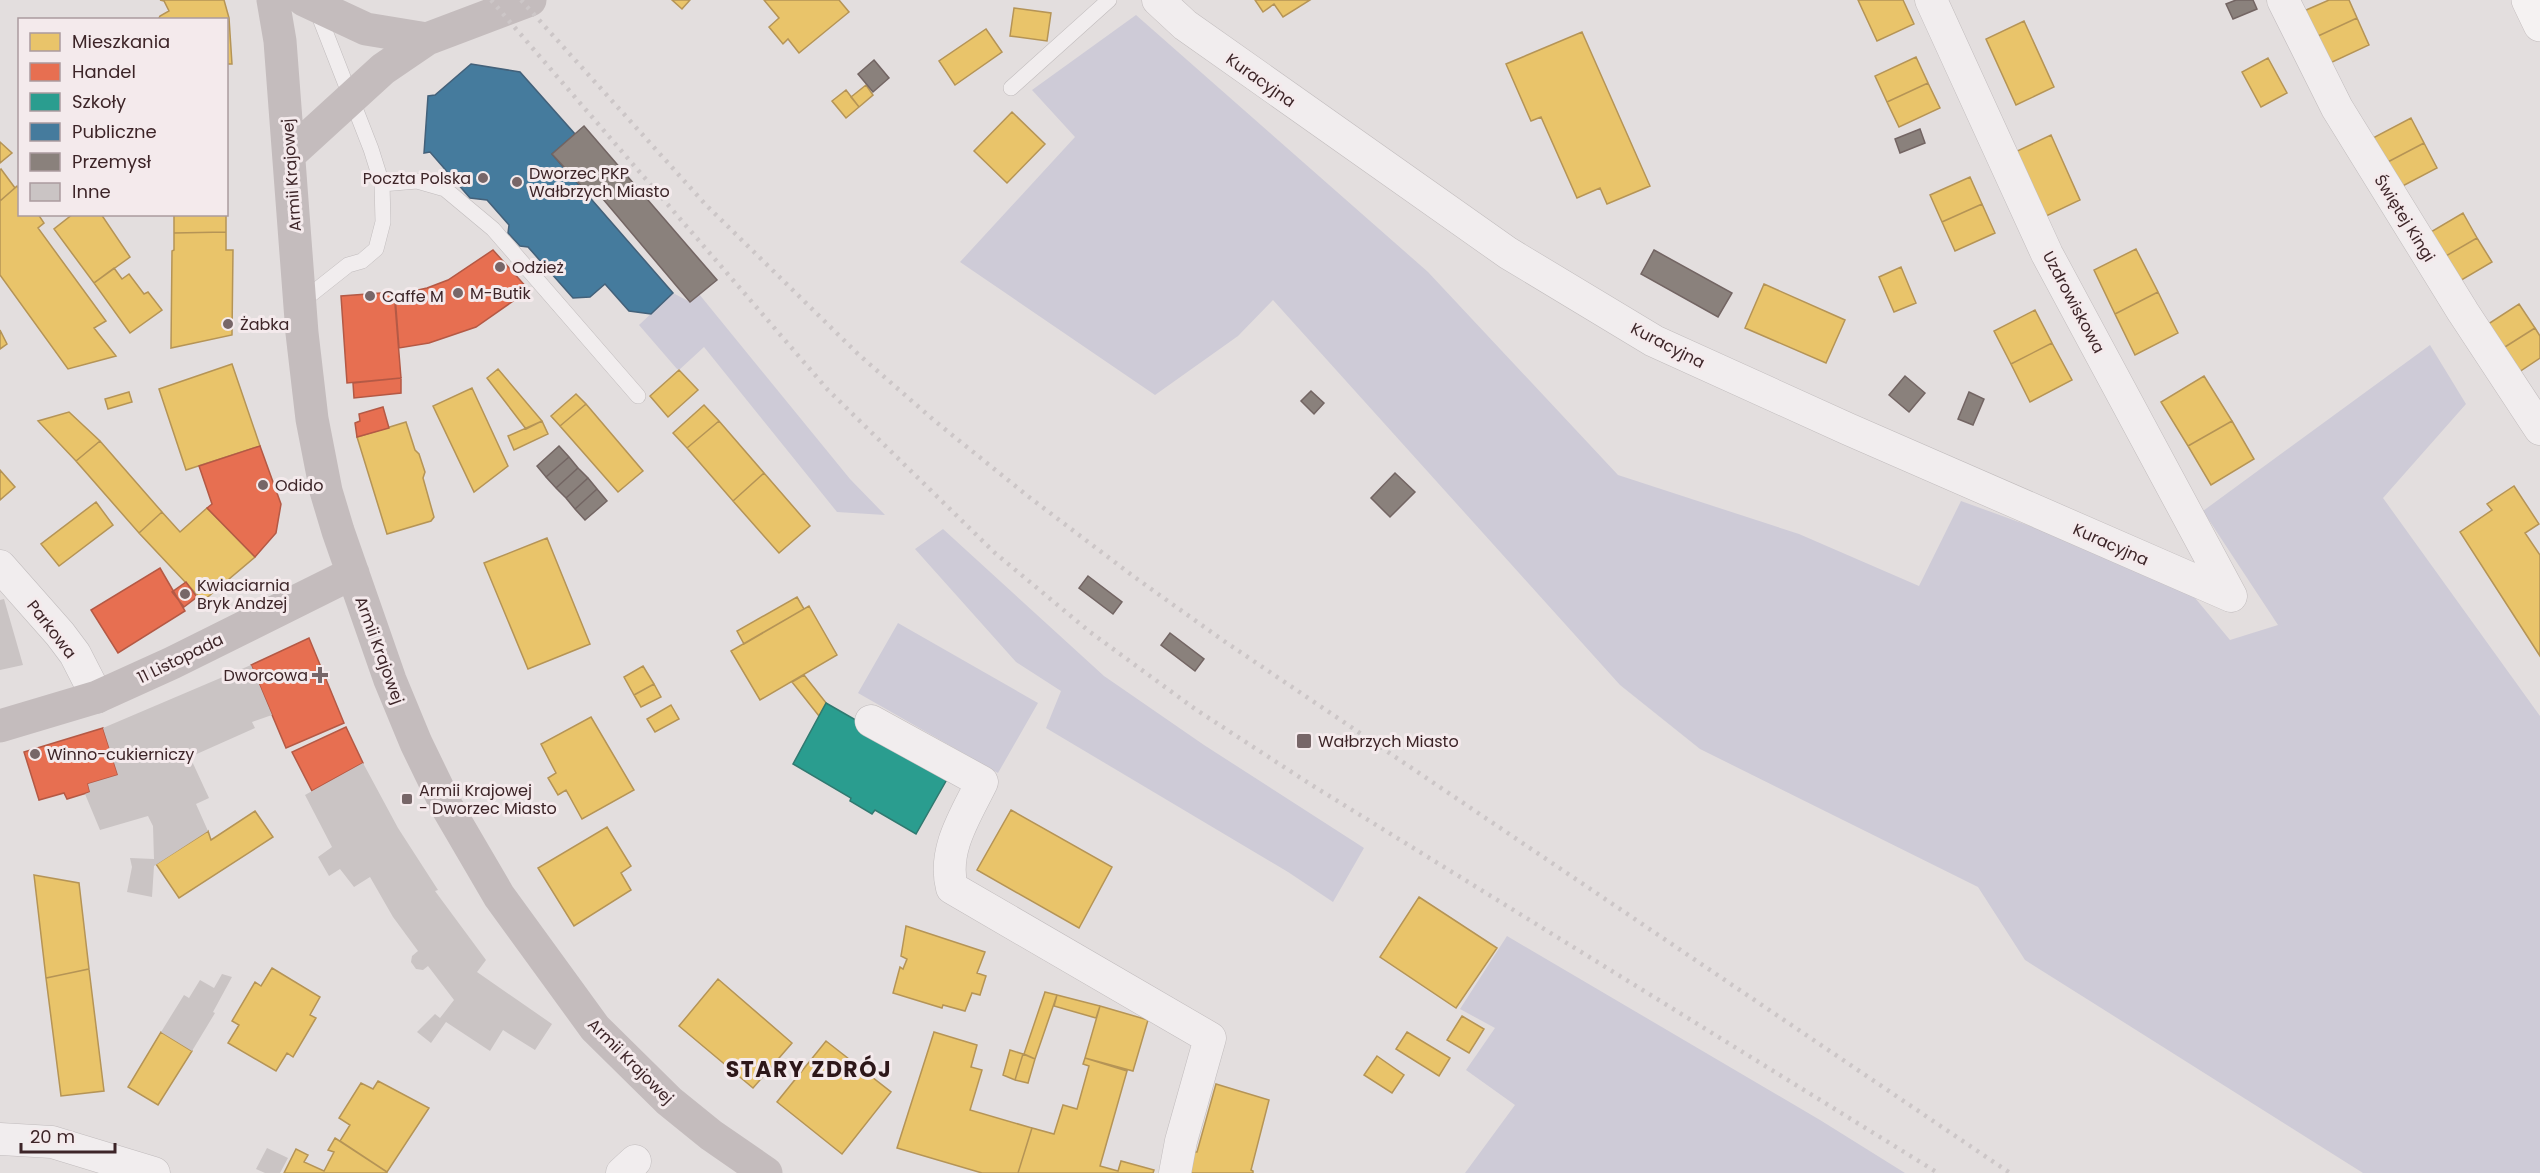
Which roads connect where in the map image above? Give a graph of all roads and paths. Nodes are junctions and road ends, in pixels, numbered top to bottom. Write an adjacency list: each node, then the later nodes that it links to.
1 (273, 0): 13 (main road, Armii Krajowej)
2 (530, 0): 10 (main road)
3 (1109, 0): 11 (lane)
4 (1158, 0): 20 (street, Kuracyjna)
5 (1931, 0): 20 (street, Uzdrowiskowa)
6 (2283, 0): 17 (street, Świętej Kingi)
7 (2528, 0): 9 (main road)
8 (309, 3): 10 (main road); 12 (lane)
9 (2540, 25)
10 (427, 39): 12 (main road)
11 (1011, 88)
12 (350, 98): 13 (main road); 14 (lane)
13 (290, 153): 15 (main road, Armii Krajowej)
14 (382, 184): 15 (lane); 16 (lane)
15 (300, 303): 19 (main road, Armii Krajowej)
16 (638, 396)
17 (2540, 429)
18 (0, 566): 21 (street, Parkowa)
19 (353, 573): 21 (main road, 11 Listopada); 26 (main road, Armii Krajowej)
20 (2231, 596)
21 (97, 697): 23 (main road, 11 Listopada)
22 (871, 720): 27 (street)
23 (0, 726)
24 (0, 1139): 25 (street)
25 (154, 1173)
26 (766, 1173)
27 (1175, 1173)

